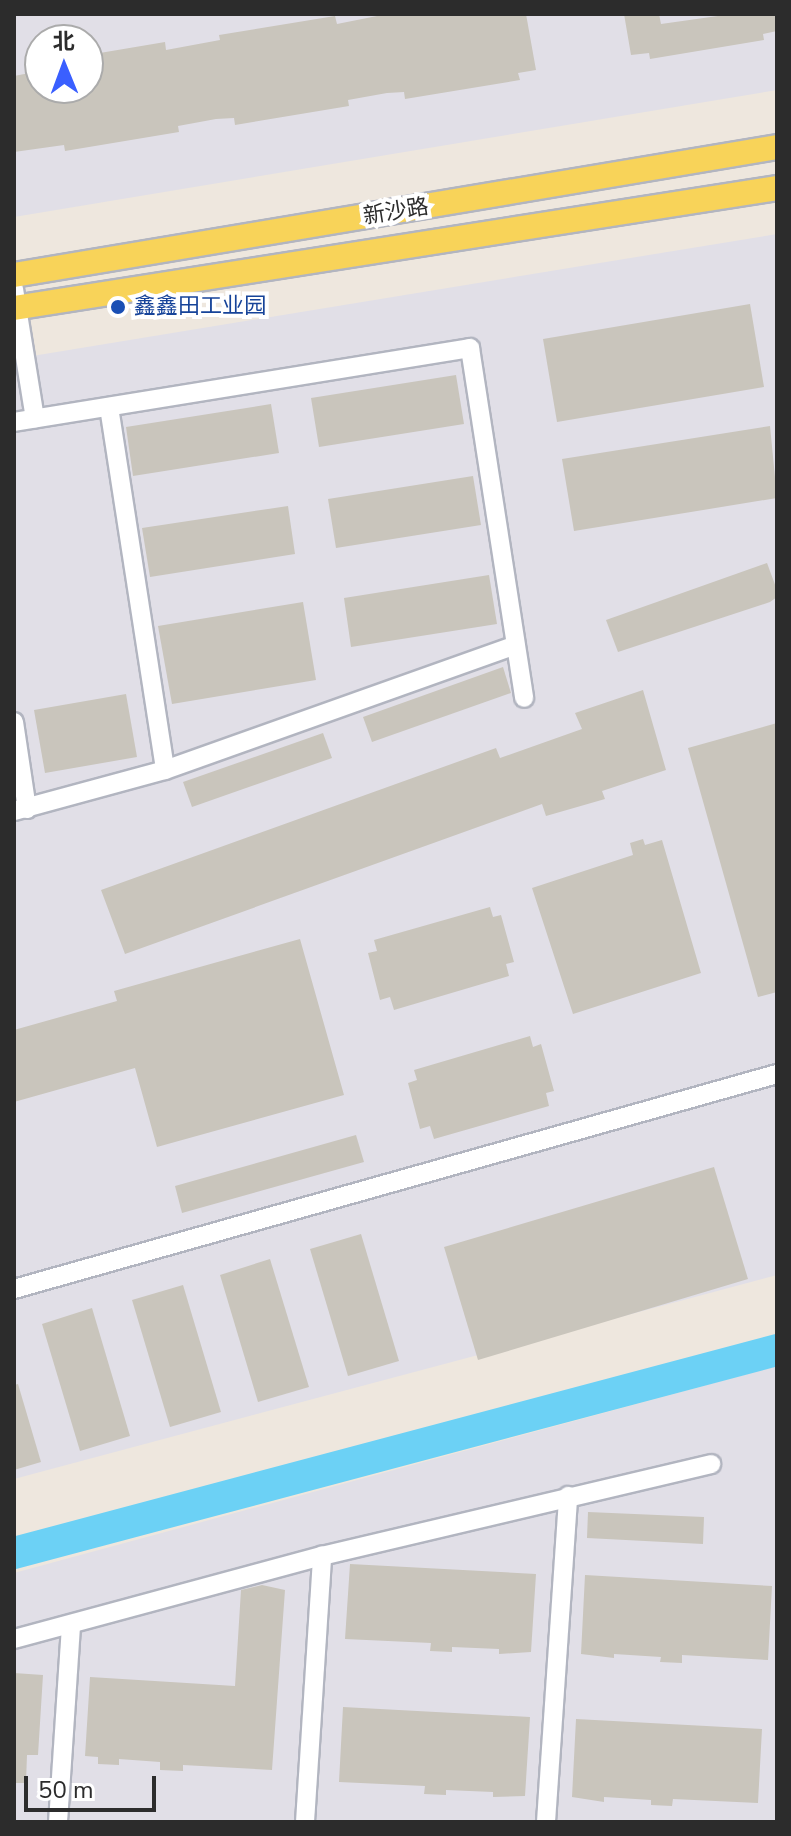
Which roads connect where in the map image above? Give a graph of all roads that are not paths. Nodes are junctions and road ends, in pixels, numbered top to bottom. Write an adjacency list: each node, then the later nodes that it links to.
1 (777, 147): 3 (main road, 新沙路)
2 (777, 188): 4 (main road, 新沙路)
3 (14, 275)
4 (15, 302): 6 (street)
5 (109, 407): 6 (street); 8 (street); 11 (street)
6 (35, 418): 7 (street)
7 (14, 422)
8 (514, 646): 9 (street); 11 (street)
9 (524, 698)
10 (14, 722): 12 (street)
11 (165, 770): 12 (street)
12 (20, 810)
13 (777, 1074): 14 (street)
14 (14, 1289)
15 (711, 1464): 16 (street)
16 (568, 1496): 17 (street); 22 (street)
17 (322, 1556): 18 (street); 21 (street)
18 (71, 1625): 19 (street); 20 (street)
19 (14, 1639)
20 (58, 1822)
21 (305, 1822)
22 (546, 1822)

